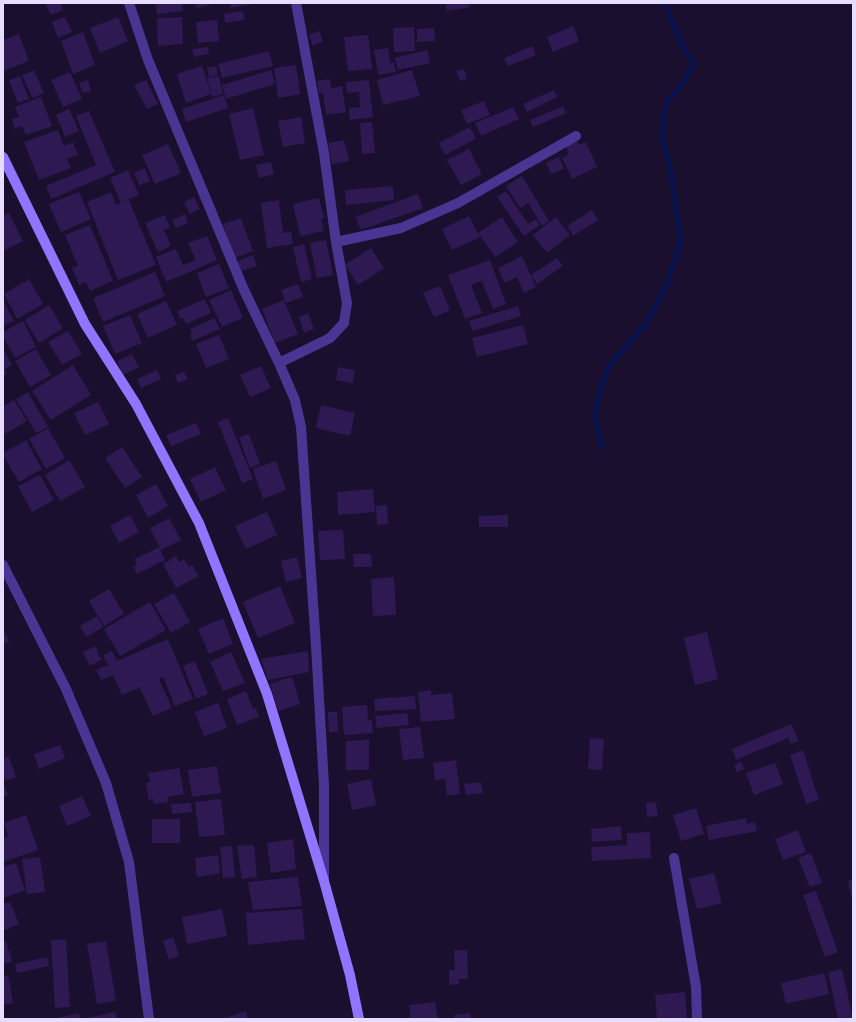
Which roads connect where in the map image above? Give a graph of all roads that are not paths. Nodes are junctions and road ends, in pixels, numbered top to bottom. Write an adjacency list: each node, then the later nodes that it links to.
1 (129, 3): 6 (street)
2 (296, 3): 5 (street)
3 (576, 136): 5 (street)
4 (3, 158): 9 (street)
5 (336, 242): 6 (street)
6 (279, 363): 9 (street)
7 (3, 565): 10 (street)
8 (674, 858): 12 (street)
9 (324, 881): 11 (street)
10 (149, 1019)
11 (359, 1019)
12 (697, 1019)

